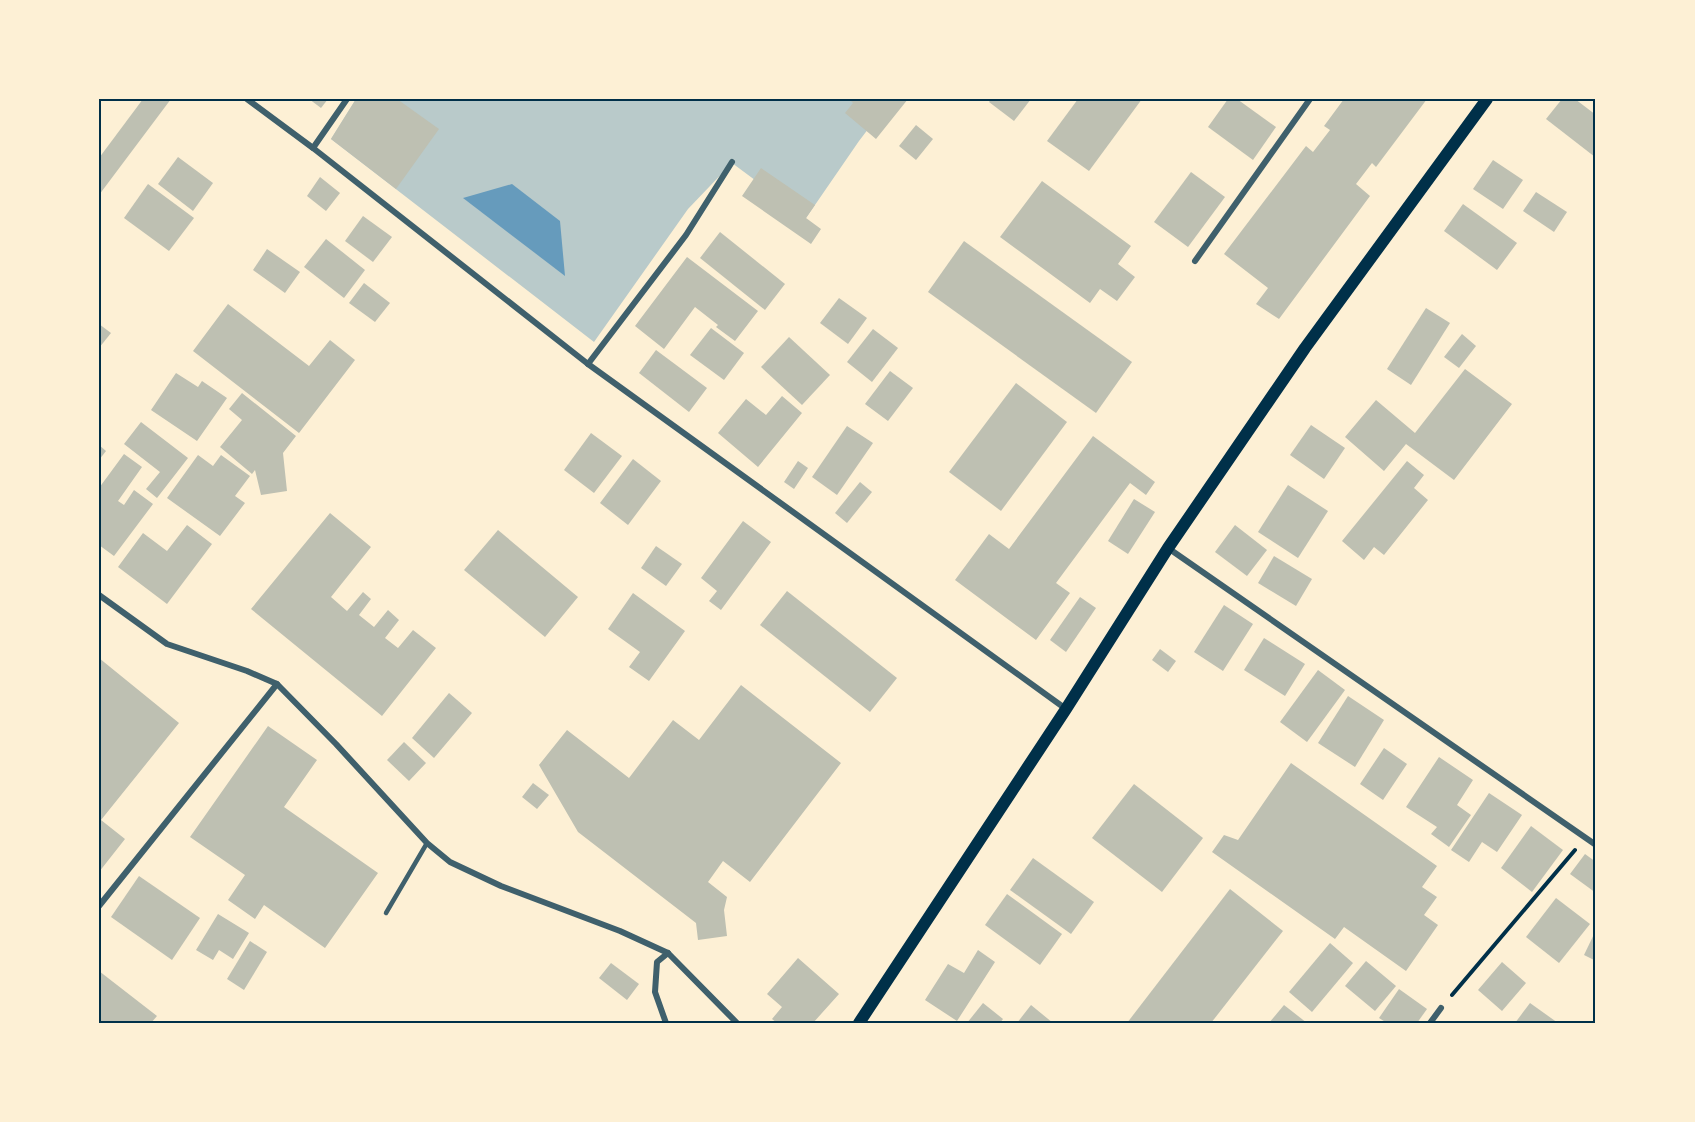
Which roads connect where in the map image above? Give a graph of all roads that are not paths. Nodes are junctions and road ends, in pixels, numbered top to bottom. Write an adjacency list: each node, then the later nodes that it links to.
1 (247, 99): 5 (street)
2 (346, 99): 5 (street)
3 (1310, 99): 7 (street)
4 (1487, 99): 9 (main road)
5 (313, 148): 8 (street)
6 (732, 162): 8 (street)
7 (1195, 261)
8 (588, 364): 12 (street)
9 (1168, 548): 12 (main road); 14 (street)
10 (99, 596): 11 (street)
11 (277, 684): 13 (street); 15 (street)
12 (1066, 708): 21 (main road)
13 (428, 843): 16 (lane); 17 (street)
14 (1596, 845)
15 (99, 906)
16 (386, 913)
17 (668, 953): 19 (street); 20 (street)
18 (1441, 1008): 22 (street)
19 (666, 1023)
20 (736, 1023)
21 (859, 1023)
22 (1430, 1023)

